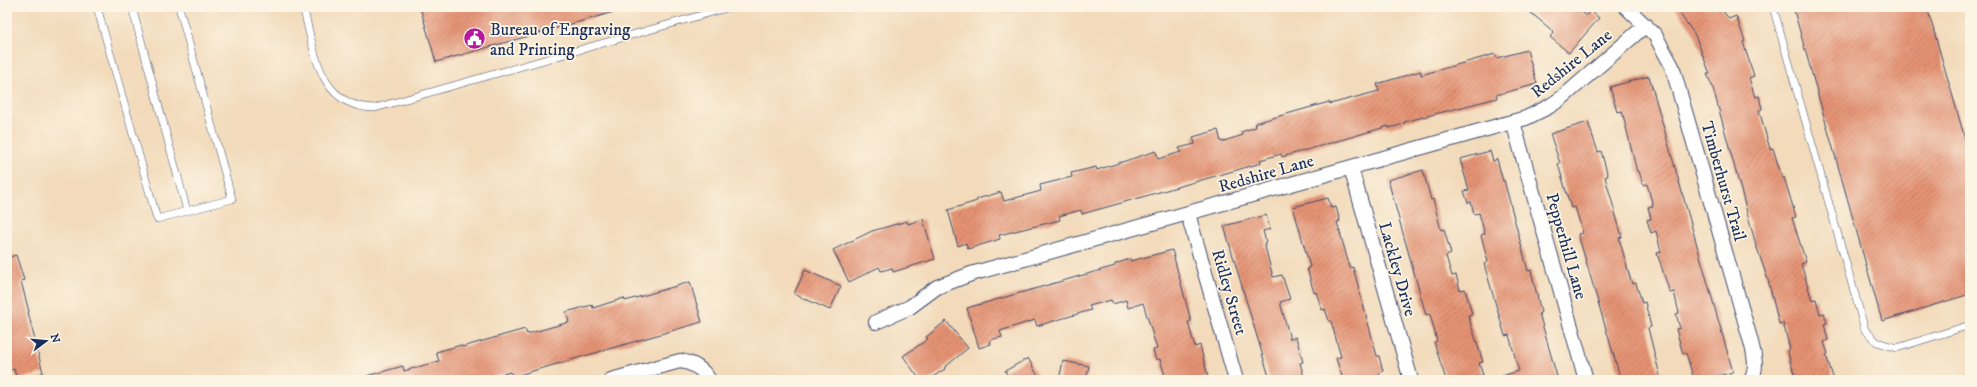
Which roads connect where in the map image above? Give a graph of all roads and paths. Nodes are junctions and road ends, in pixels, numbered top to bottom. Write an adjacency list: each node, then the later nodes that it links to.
1 (97, 7): 11 (lane)
2 (132, 7): 11 (lane)
3 (179, 7): 11 (lane)
4 (303, 7): 5 (lane)
5 (730, 7)
6 (1626, 7): 8 (street, Timberhurst Trail)
7 (1773, 7): 14 (lane)
8 (1646, 25): 9 (street, Redshire Lane); 20 (street, Timberhurst Trail)
9 (1513, 122): 10 (street, Redshire Lane); 19 (street, Pepperhill Lane)
10 (1351, 168): 12 (street, Redshire Lane); 18 (street, Lackley Drive)
11 (187, 211)
12 (1188, 214): 13 (street, Redshire Lane); 17 (street, Ridley Street)
13 (876, 322)
14 (1970, 325)
15 (611, 380): 16 (street)
16 (709, 380)
17 (1236, 380)
18 (1411, 380)
19 (1586, 380)
20 (1751, 380)

